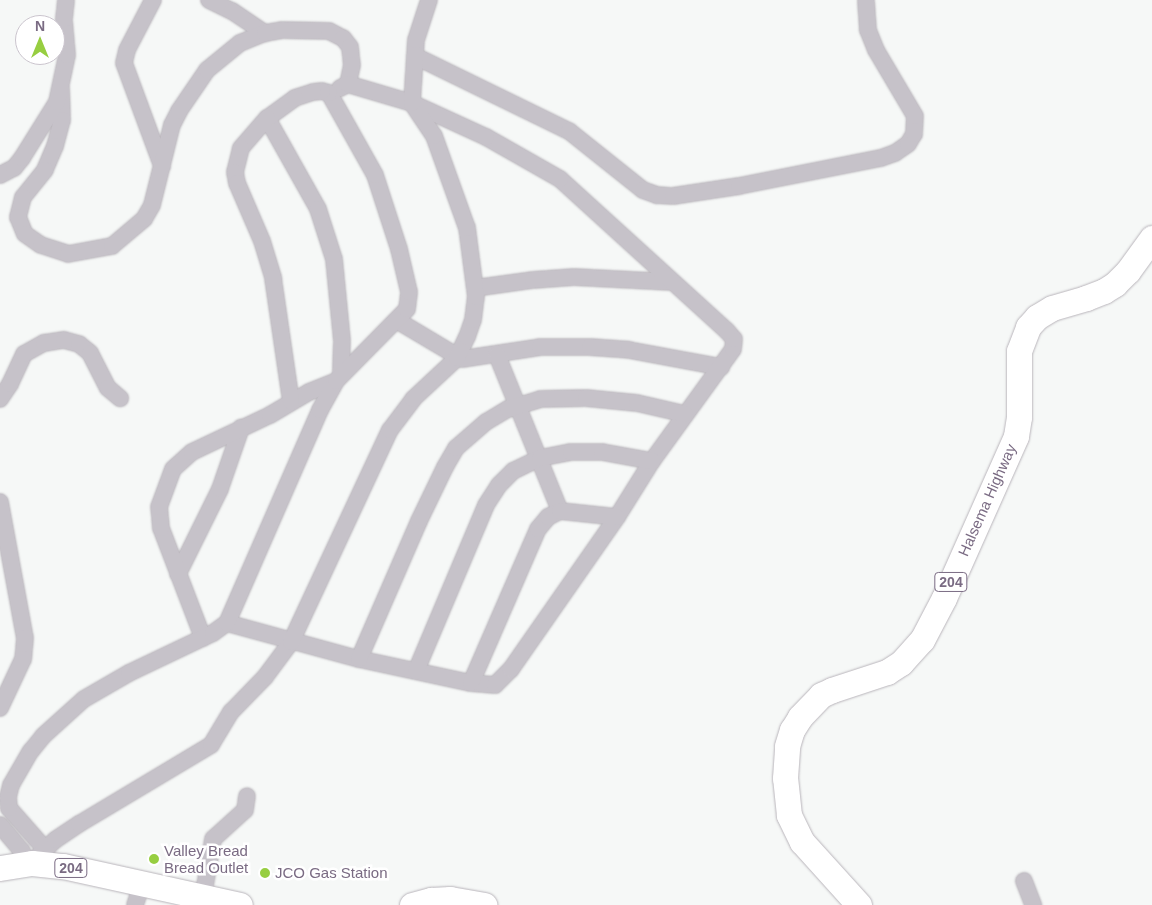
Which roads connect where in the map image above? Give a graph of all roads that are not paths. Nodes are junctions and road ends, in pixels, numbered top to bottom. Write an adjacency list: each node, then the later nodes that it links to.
1 (66, 0): 9 (street)
2 (153, 0): 13 (street)
3 (209, 0): 6 (street)
4 (429, 0): 7 (street)
5 (866, 0): 7 (street)
6 (265, 33): 8 (street); 13 (street)
7 (415, 56): 11 (street)
8 (348, 84): 10 (street); 11 (street)
9 (61, 88): 13 (street); 14 (street)
10 (329, 93): 12 (street); 18 (street)
11 (412, 103): 16 (street); 17 (street)
12 (267, 118): 22 (street); 25 (street)
13 (162, 167)
14 (0, 175)
15 (1152, 238): 52 (highway, Halsema Highway / 204)
16 (672, 282): 17 (street); 21 (street)
17 (476, 288): 20 (street)
18 (398, 320): 20 (street); 22 (street)
19 (496, 355): 20 (street); 21 (street); 26 (street)
20 (457, 358): 37 (street)
21 (721, 367): 27 (street)
22 (338, 378): 25 (street); 35 (street)
23 (120, 398): 24 (street)
24 (0, 399)
25 (292, 402): 28 (street)
26 (518, 406): 27 (street); 29 (street); 38 (street)
27 (686, 414): 30 (street)
28 (241, 428): 34 (street); 34 (street)
29 (540, 458): 30 (street); 32 (street); 39 (street)
30 (652, 461): 33 (street)
31 (0, 502): 41 (street)
32 (560, 511): 33 (street); 40 (street)
33 (617, 516): 40 (street)
34 (178, 574): 36 (street)
35 (227, 623): 36 (street); 37 (street)
36 (204, 638): 44 (street)
37 (291, 642): 38 (street); 44 (street)
38 (359, 659): 39 (street)
39 (416, 670): 40 (street)
40 (471, 683)
41 (0, 708)
42 (247, 796): 48 (street)
43 (0, 825): 44 (street)
44 (34, 858): 45 (highway, 204); 47 (highway, 204)
45 (0, 868)
46 (1024, 881): 53 (street)
47 (138, 895): 48 (highway, 204)
48 (203, 897): 49 (highway, 204)
49 (240, 905)
50 (412, 905): 51 (highway)
51 (484, 905)
52 (859, 905)
53 (1033, 905)

